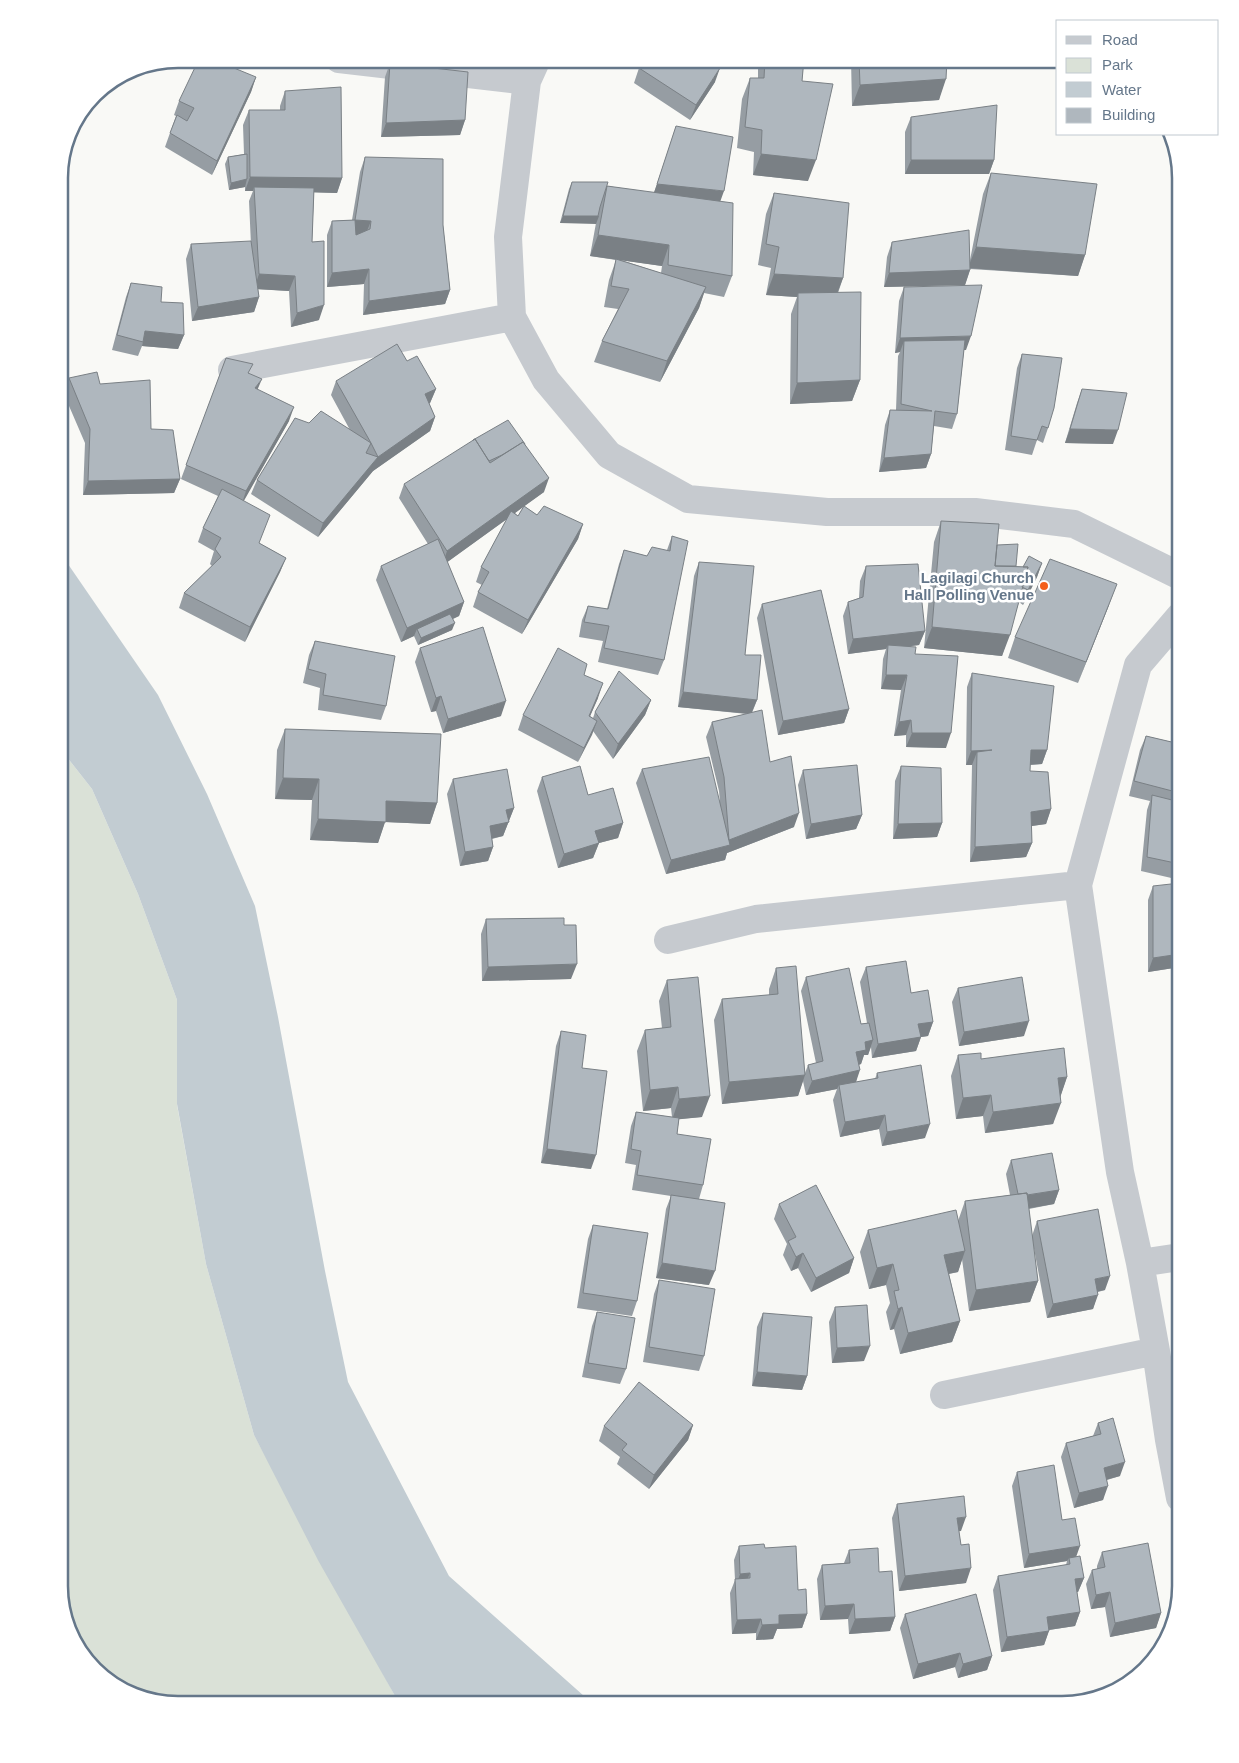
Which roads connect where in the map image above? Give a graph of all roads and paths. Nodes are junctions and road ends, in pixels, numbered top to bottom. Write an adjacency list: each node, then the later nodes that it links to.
1 (485, 67): 2 (street)
2 (532, 70): 3 (street)
3 (512, 317): 4 (street); 5 (street)
4 (232, 370)
5 (1172, 572)
6 (1172, 626): 7 (street)
7 (1078, 885): 8 (street); 10 (street)
8 (668, 940)
9 (1172, 1257): 10 (street)
10 (1140, 1263): 11 (street)
11 (1156, 1351): 12 (street); 13 (street)
12 (944, 1395)
13 (1172, 1456)

